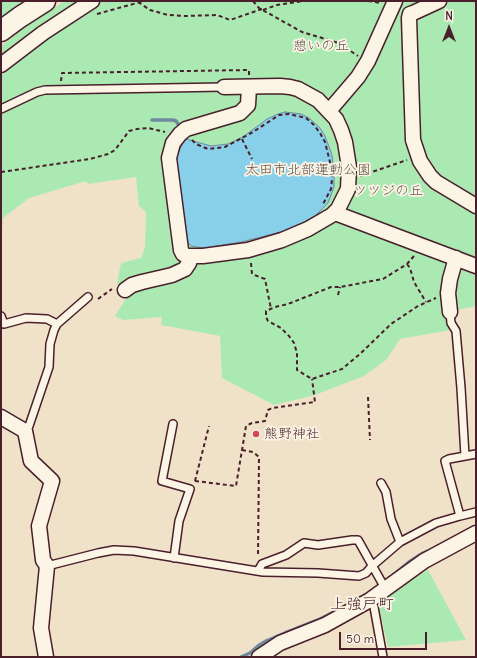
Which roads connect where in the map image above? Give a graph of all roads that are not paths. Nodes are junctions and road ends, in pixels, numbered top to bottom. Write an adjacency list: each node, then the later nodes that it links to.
1 (45, 1): 5 (street)
2 (92, 1): 6 (street)
3 (395, 1): 10 (street)
4 (439, 1): 11 (street)
5 (1, 31)
6 (1, 65)
7 (224, 87): 8 (street); 9 (lane)
8 (250, 87): 10 (street); 13 (street)
9 (1, 109)
10 (329, 111): 12 (street)
11 (476, 206)
12 (335, 213): 13 (street); 14 (street)
13 (191, 257): 16 (street)
14 (456, 258): 15 (street); 18 (street)
15 (476, 266)
16 (125, 290)
17 (86, 300): 20 (lane)
18 (450, 312): 25 (lane)
19 (1, 316): 20 (lane)
20 (57, 324): 23 (lane)
21 (1, 417): 23 (street)
22 (173, 424): 31 (lane)
23 (25, 431): 32 (street)
24 (476, 454): 25 (lane)
25 (465, 456): 28 (lane)
26 (381, 483): 30 (lane)
27 (476, 512): 28 (lane)
28 (460, 516): 30 (lane)
29 (476, 533): 35 (street)
30 (400, 542): 33 (lane)
31 (174, 558): 32 (lane); 34 (lane)
32 (47, 566): 37 (street)
33 (372, 566): 34 (lane); 34 (lane); 35 (lane)
34 (258, 571)
35 (383, 585): 36 (street)
36 (370, 600): 38 (street); 39 (lane)
37 (46, 657)
38 (259, 657)
39 (383, 657)

